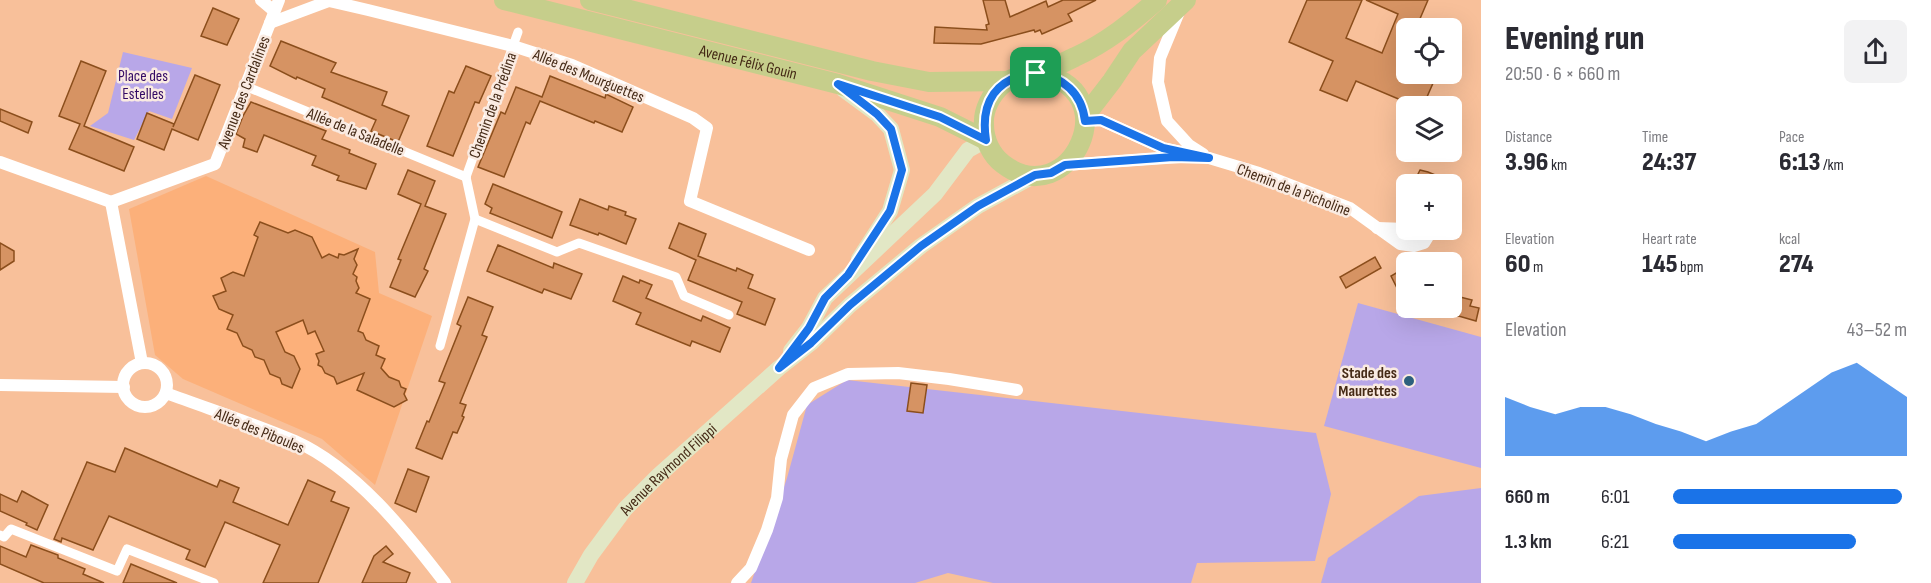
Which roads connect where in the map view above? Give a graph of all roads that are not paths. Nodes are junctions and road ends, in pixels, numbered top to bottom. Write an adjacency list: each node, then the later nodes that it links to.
1 (261, 0): 6 (street)
2 (504, 0): 11 (main road, Avenue Félix Gouin)
3 (590, 0): 10 (main road, Avenue Félix Gouin)
4 (1157, 0): 9 (main road, Avenue Félix Gouin)
5 (1185, 1): 13 (main road); 15 (street, Chemin de la Picholine)
6 (274, 11): 8 (street, Allée des Mourguettes); 12 (street, Avenue des Cardalines)
7 (518, 32): 8 (street, Chemin de la Prédina)
8 (513, 46): 19 (street, Chemin de la Prédina); 25 (street, Allée des Mourguettes)
9 (1036, 73): 10 (main road, Avenue Félix Gouin); 13 (main road)
10 (1008, 81): 14 (main road)
11 (838, 84): 14 (main road, Avenue Félix Gouin); 26 (main road, Avenue Raymond Filippi)
12 (245, 86): 19 (street, Allée de la Saladelle); 20 (street, Avenue des Cardalines)
13 (1085, 118): 15 (street, Chemin de la Picholine); 17 (main road)
14 (986, 140): 18 (main road, Avenue Félix Gouin); 26 (main road, Avenue Raymond Filippi)
15 (1209, 158): 17 (street, Chemin de la Picholine); 22 (street, Chemin de la Picholine)
16 (0, 162): 20 (street)
17 (1065, 165): 18 (main road)
18 (1035, 175): 30 (main road, Avenue Raymond Filippi)
19 (466, 177): 21 (street)
20 (111, 202): 29 (street)
21 (475, 219): 27 (street); 28 (street)
22 (1377, 228): 23 (street); 24 (street, Chemin de la Picholine)
23 (1396, 229)
24 (1426, 240)
25 (809, 250)
26 (848, 275): 30 (main road, Avenue Raymond Filippi)
27 (729, 315)
28 (440, 346)
29 (142, 363): 32 (street); 34 (street)
30 (779, 368): 38 (main road, Avenue Raymond Filippi)
31 (0, 385): 32 (street)
32 (124, 387): 34 (street)
33 (1017, 390): 39 (street)
34 (166, 393): 37 (street, Allée des Piboules)
35 (0, 535): 36 (street)
36 (214, 583)
37 (445, 583)
38 (575, 583)
39 (737, 583)

